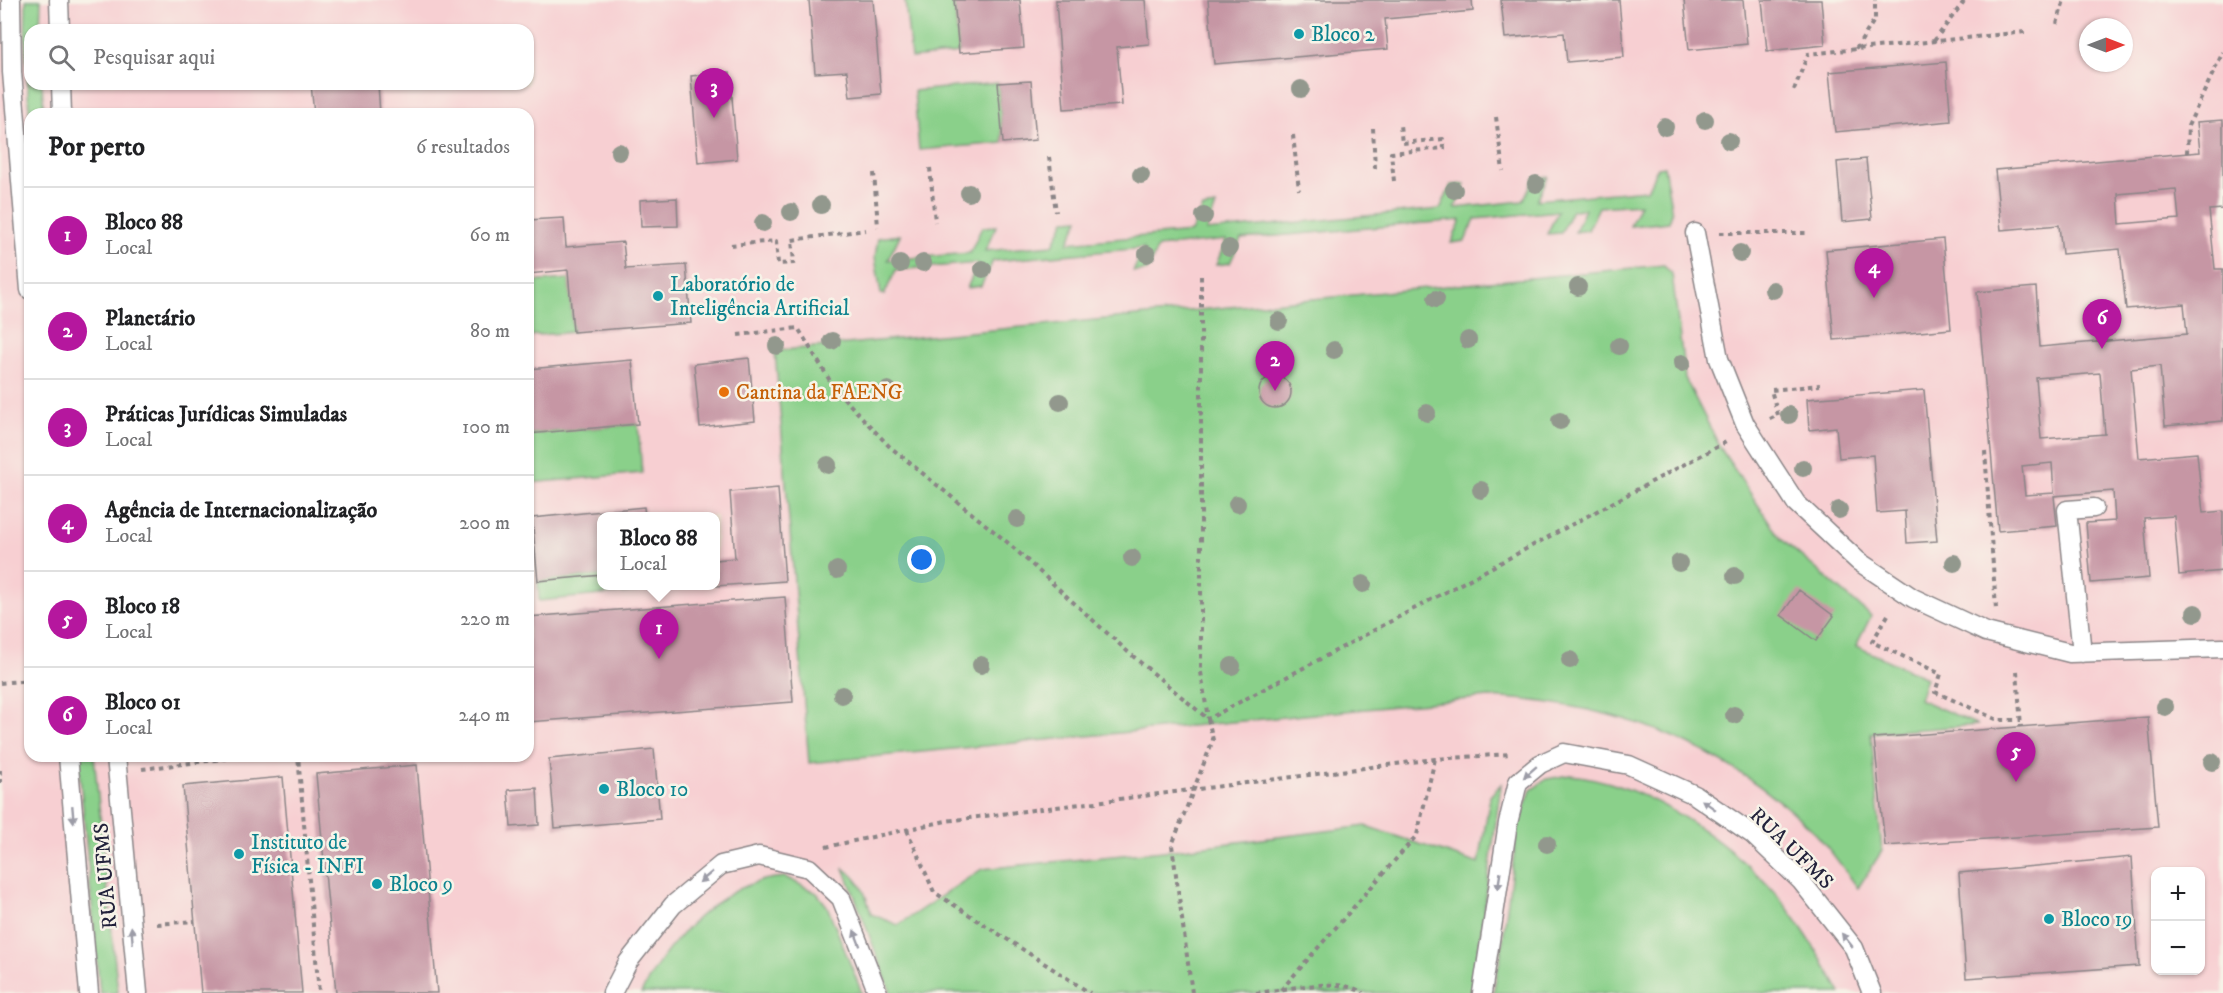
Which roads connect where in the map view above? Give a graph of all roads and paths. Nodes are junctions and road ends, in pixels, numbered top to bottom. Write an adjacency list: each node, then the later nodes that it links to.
1 (11, 0): 28 (lane)
2 (59, 0): 6 (lane)
3 (1875, 0): 10 (path)
4 (1965, 0): 9 (path)
5 (2064, 0): 7 (path)
6 (60, 24)
7 (2057, 24)
8 (2025, 32): 9 (path)
9 (1934, 41): 10 (path)
10 (1855, 50): 13 (path)
11 (2223, 52): 19 (path)
12 (61, 90): 14 (lane)
13 (1794, 90)
14 (62, 108)
15 (1496, 117): 23 (path)
16 (1400, 125): 25 (path)
17 (1373, 128): 22 (path)
18 (1293, 135): 26 (path)
19 (2187, 153)
20 (1049, 158): 27 (path)
21 (930, 168): 29 (path)
22 (1375, 169)
23 (1503, 171)
24 (874, 174): 30 (path)
25 (1394, 181)
26 (1299, 190)
27 (1056, 212)
28 (24, 217)
29 (935, 222)
30 (878, 227)
31 (866, 230): 34 (path)
32 (1695, 233): 33 (path); 38 (lane)
33 (1807, 233)
34 (731, 245)
35 (1201, 276): 48 (path)
36 (738, 335): 48 (path)
37 (1820, 386): 38 (path)
38 (1750, 430): 42 (lane); 48 (path)
39 (1985, 451): 42 (path)
40 (2094, 508): 44 (lane)
41 (1888, 615): 49 (path)
42 (1986, 632): 44 (lane)
43 (2223, 648): 44 (lane)
44 (2082, 653)
45 (2017, 671): 49 (path)
46 (24, 681): 47 (path)
47 (0, 683)
48 (1208, 719): 59 (path)
49 (2021, 720): 50 (path)
50 (2021, 726)
51 (1518, 754): 52 (path)
52 (1435, 759): 59 (path); 64 (path)
53 (69, 762): 65 (lane, RUA UFMS, one-way to 65)
54 (150, 762): 56 (path)
55 (299, 762): 67 (path)
56 (117, 764): 63 (lane, RUA UFMS)
57 (0, 770): 58 (path)
58 (0, 783)
59 (1195, 789): 60 (path); 71 (path)
60 (907, 830): 61 (path); 70 (path)
61 (825, 847)
62 (195, 921): 63 (path)
63 (132, 926): 66 (lane, RUA UFMS, one-way to 63)
64 (1281, 990): 72 (path); 73 (path)
65 (89, 993)
66 (138, 993)
67 (319, 993)
68 (612, 993): 69 (lane, one-way to 68)
69 (878, 993)
70 (1090, 993)
71 (1192, 993)
72 (1256, 993)
73 (1364, 993)
74 (1482, 993): 75 (lane, RUA UFMS, one-way to 74)
75 (1872, 993)

